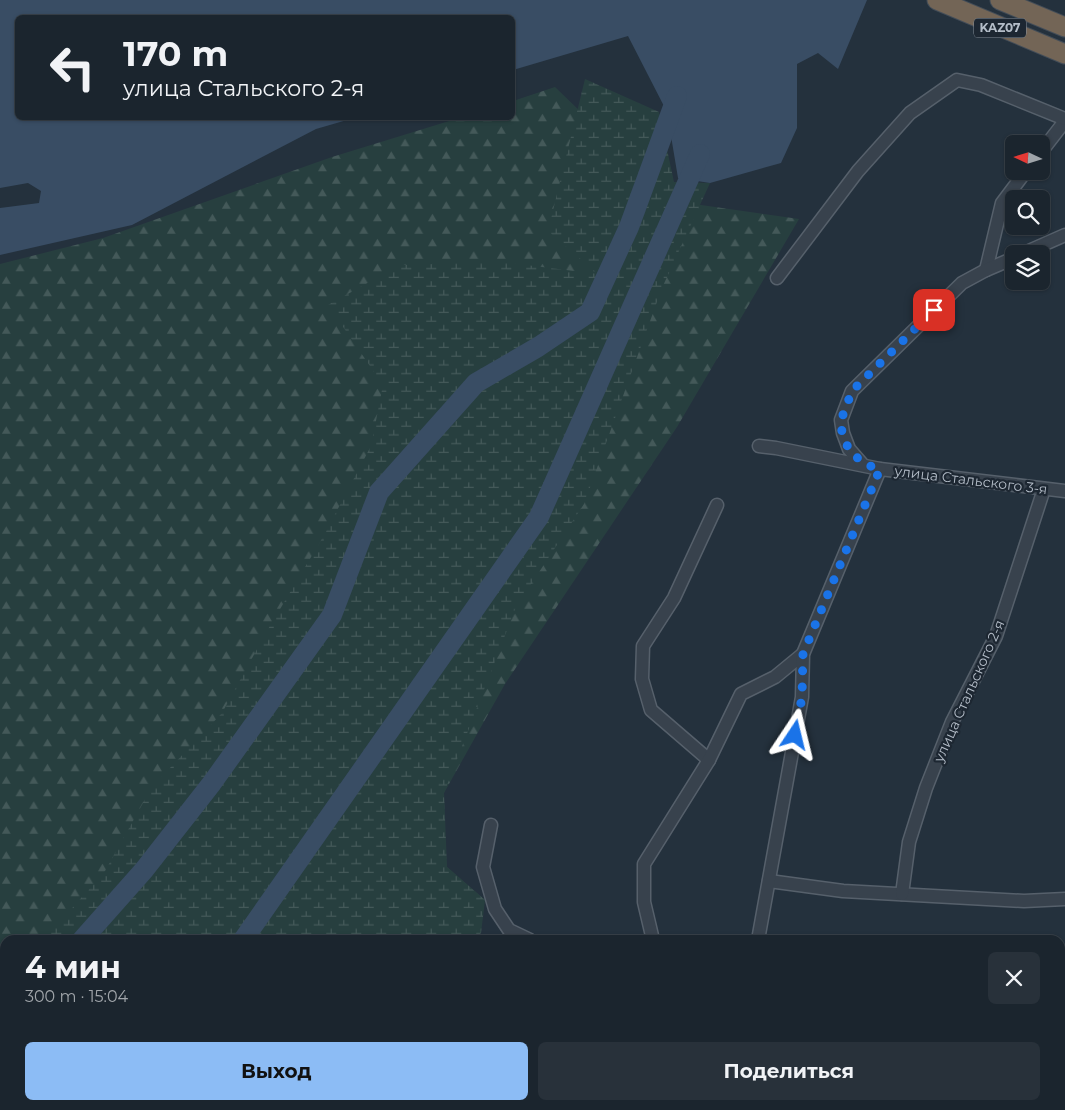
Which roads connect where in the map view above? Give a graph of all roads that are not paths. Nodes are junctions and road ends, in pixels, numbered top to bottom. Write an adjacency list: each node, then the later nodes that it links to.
1 (936, 0): 4 (highway, KAZ07)
2 (1000, 0): 3 (highway, KAZ07)
3 (1065, 27)
4 (1065, 54)
5 (1065, 120): 6 (street); 12 (street)
6 (1050, 140)
7 (1019, 180): 11 (street)
8 (1065, 235): 9 (street)
9 (1042, 245)
10 (1005, 262): 11 (street)
11 (986, 270): 14 (street)
12 (777, 278)
13 (760, 446): 14 (street, улица Стальского 3-я)
14 (864, 464): 15 (street, улица Стальского 3-я)
15 (880, 469): 16 (street, улица Стальского 3-я); 19 (street)
16 (1044, 489): 17 (street, улица Стальского 3-я); 23 (street, улица Стальского 2-я)
17 (1065, 491)
18 (717, 505): 20 (street)
19 (803, 654): 20 (street); 22 (street)
20 (709, 760): 26 (street)
21 (491, 825): 25 (street)
22 (769, 881): 23 (street); 27 (street)
23 (902, 894): 24 (street)
24 (1065, 899)
25 (520, 935)
26 (652, 935)
27 (759, 935)

